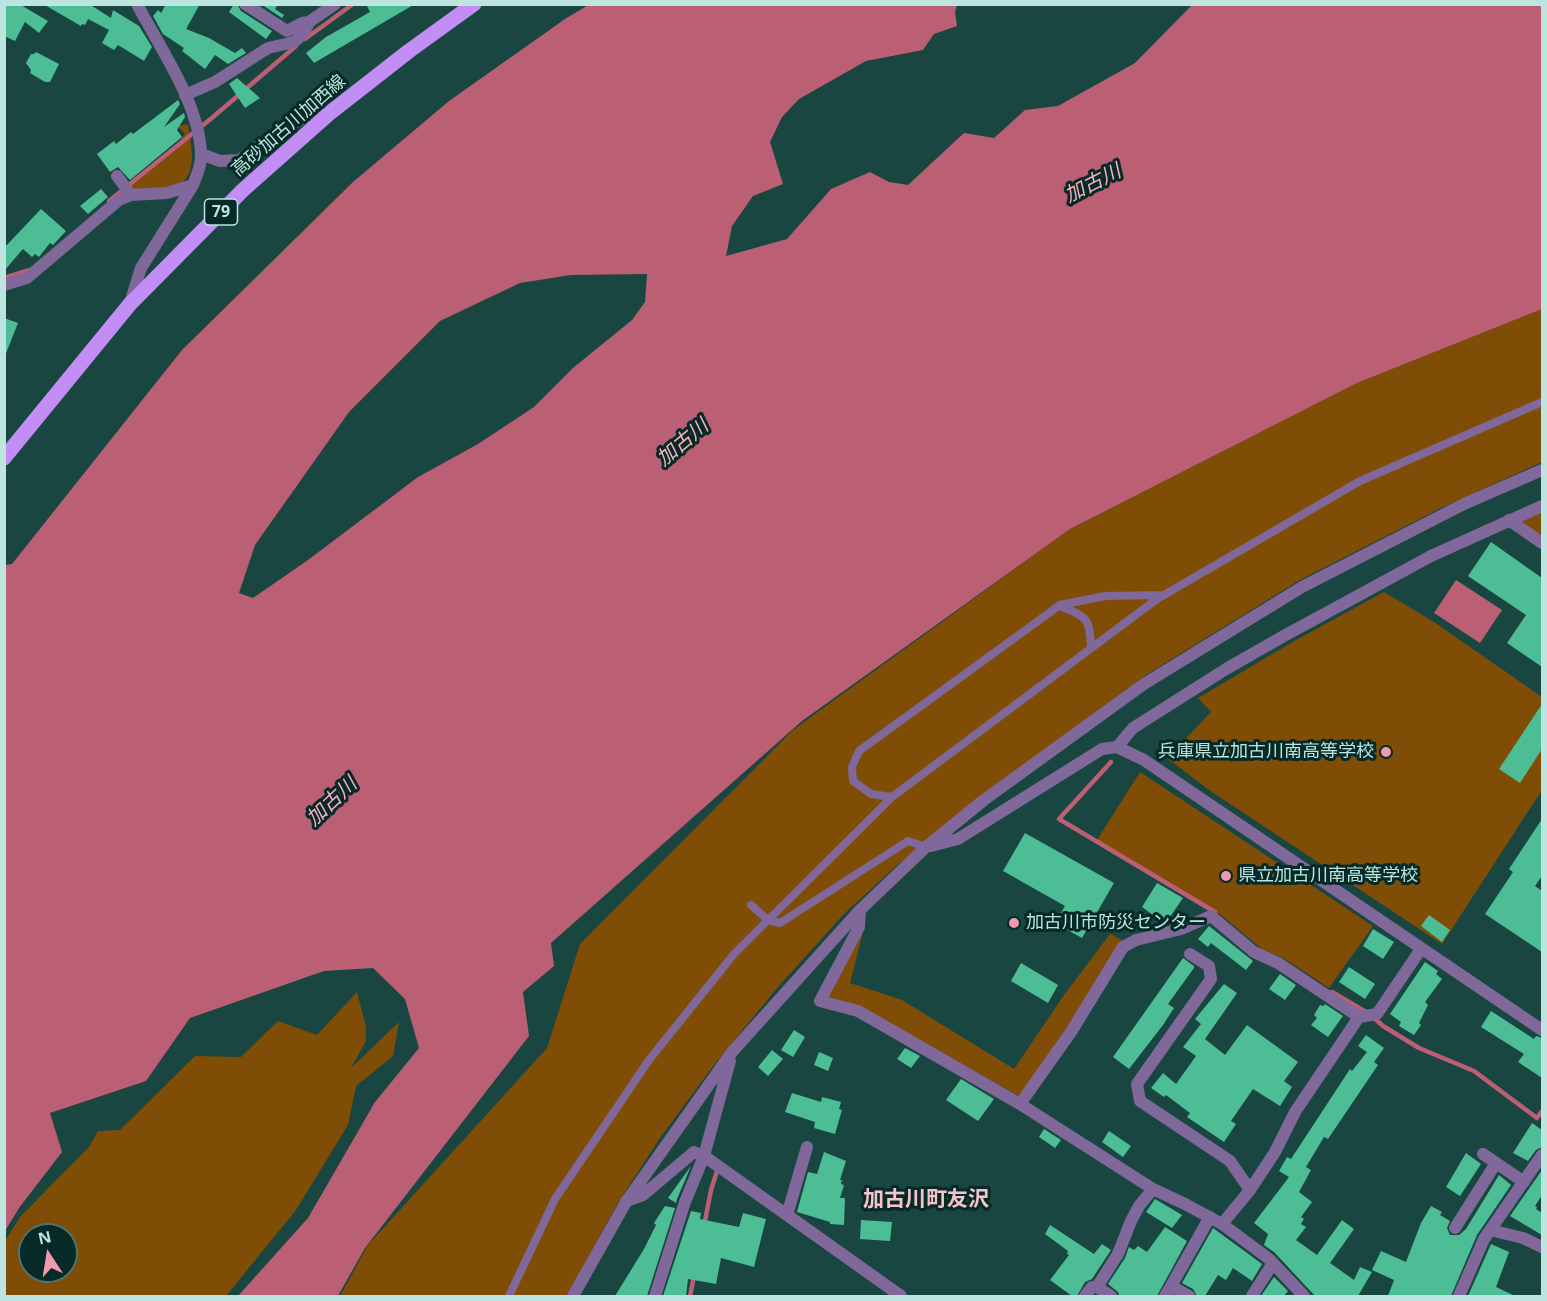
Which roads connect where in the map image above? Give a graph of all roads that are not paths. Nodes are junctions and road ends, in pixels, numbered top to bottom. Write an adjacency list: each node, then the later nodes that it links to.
1 (137, 4): 8 (street)
2 (245, 4): 6 (street)
3 (335, 4): 5 (street)
4 (474, 4): 9 (main road, 高砂加古川加西線 / 79)
5 (309, 22): 6 (street); 7 (street)
6 (287, 31): 7 (street)
7 (268, 48): 8 (street)
8 (185, 95): 10 (street)
9 (331, 112): 10 (street); 13 (main road, 高砂加古川加西線 / 79)
10 (201, 154): 11 (street)
11 (193, 185): 12 (street); 13 (street)
12 (4, 285)
13 (130, 304): 15 (main road, 高砂加古川加西線 / 79)
14 (1542, 402): 20 (lane)
15 (4, 458)
16 (1542, 470): 25 (street)
17 (1542, 506): 18 (street)
18 (1509, 520): 19 (street); 23 (street)
19 (1542, 543)
20 (1164, 595): 21 (lane); 22 (lane)
21 (1060, 605): 22 (lane); 24 (lane)
22 (1091, 648): 24 (lane)
23 (1117, 747): 25 (street); 29 (street)
24 (892, 797): 28 (lane)
25 (927, 847): 27 (street); 28 (lane)
26 (751, 905): 28 (lane)
27 (860, 910): 33 (street); 34 (street)
28 (768, 920): 55 (lane)
29 (1421, 949): 31 (street); 32 (street)
30 (1190, 954): 42 (street)
31 (1359, 1017): 34 (street); 42 (street)
32 (1542, 1030)
33 (732, 1052): 38 (street); 43 (street)
34 (1020, 1104): 41 (street)
35 (807, 1147): 46 (street)
36 (1483, 1154): 39 (street)
37 (1542, 1155): 40 (street)
38 (704, 1156): 43 (street); 46 (street); 57 (street)
39 (1496, 1163): 40 (street); 45 (street)
40 (1524, 1182): 50 (street)
41 (1153, 1189): 47 (street); 53 (street)
42 (1250, 1190): 48 (street)
43 (626, 1202): 56 (street)
44 (1452, 1206): 45 (street)
45 (1464, 1213): 49 (street)
46 (787, 1215): 58 (street)
47 (1210, 1217): 48 (street); 54 (street)
48 (1222, 1224): 52 (street)
49 (1455, 1228)
50 (1490, 1230): 51 (street); 64 (street)
51 (1542, 1247)
52 (1273, 1263): 62 (street); 63 (street)
53 (1097, 1287): 59 (street); 60 (street)
54 (1168, 1291): 61 (street)
55 (508, 1296)
56 (573, 1296)
57 (655, 1296)
58 (902, 1296)
59 (1086, 1296)
60 (1111, 1296)
61 (1189, 1296)
62 (1252, 1296)
63 (1304, 1296)
64 (1459, 1296)

